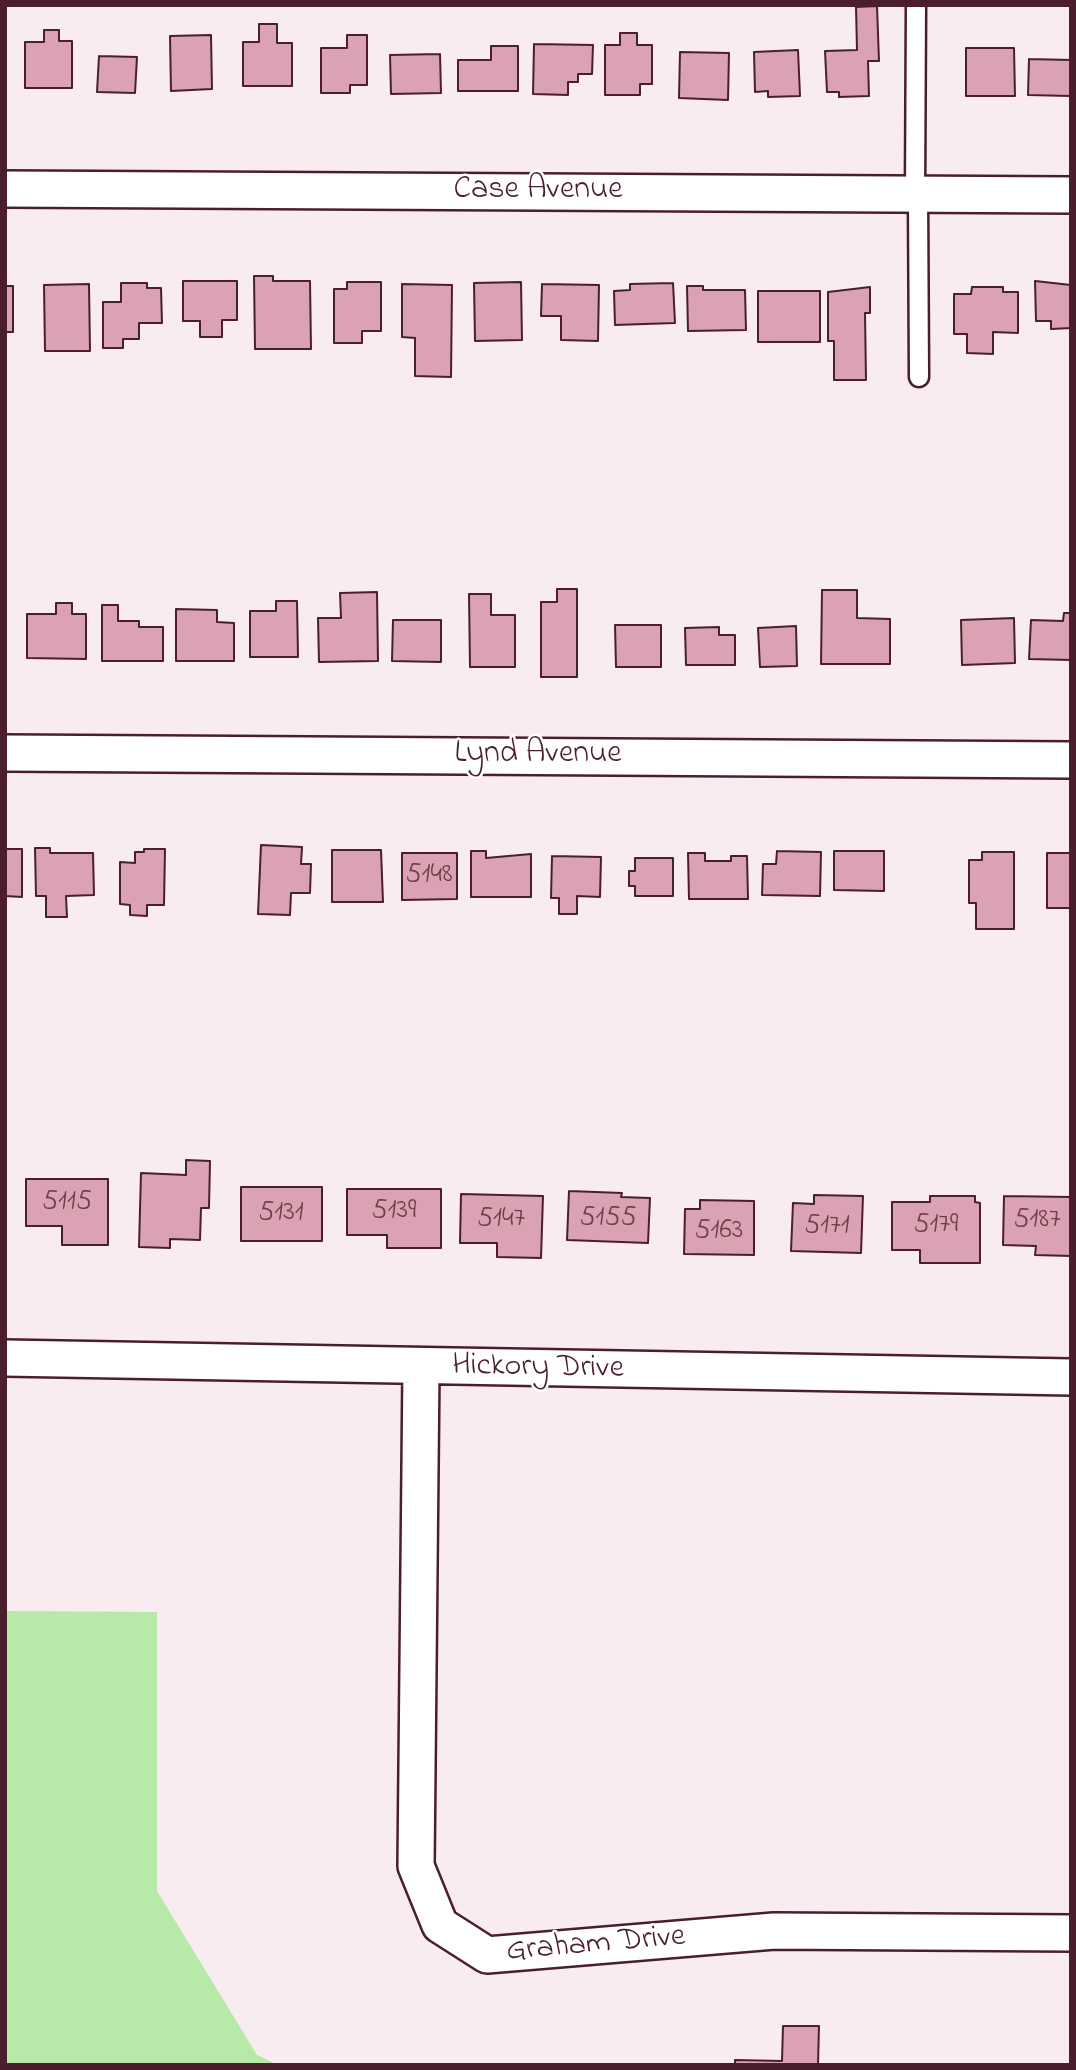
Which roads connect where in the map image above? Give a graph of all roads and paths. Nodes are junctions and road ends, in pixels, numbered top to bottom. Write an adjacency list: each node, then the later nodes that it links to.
1 (916, 5): 3 (lane)
2 (5, 189): 3 (street, Case Avenue)
3 (916, 195): 4 (street, Case Avenue); 5 (lane)
4 (1071, 195)
5 (919, 377)
6 (5, 753): 7 (street, Lynd Avenue)
7 (1071, 760)
8 (5, 1358): 9 (street, Hickory Drive)
9 (422, 1368): 10 (street, Hickory Drive); 11 (street, Graham Drive)
10 (1071, 1377)
11 (1071, 1933)

